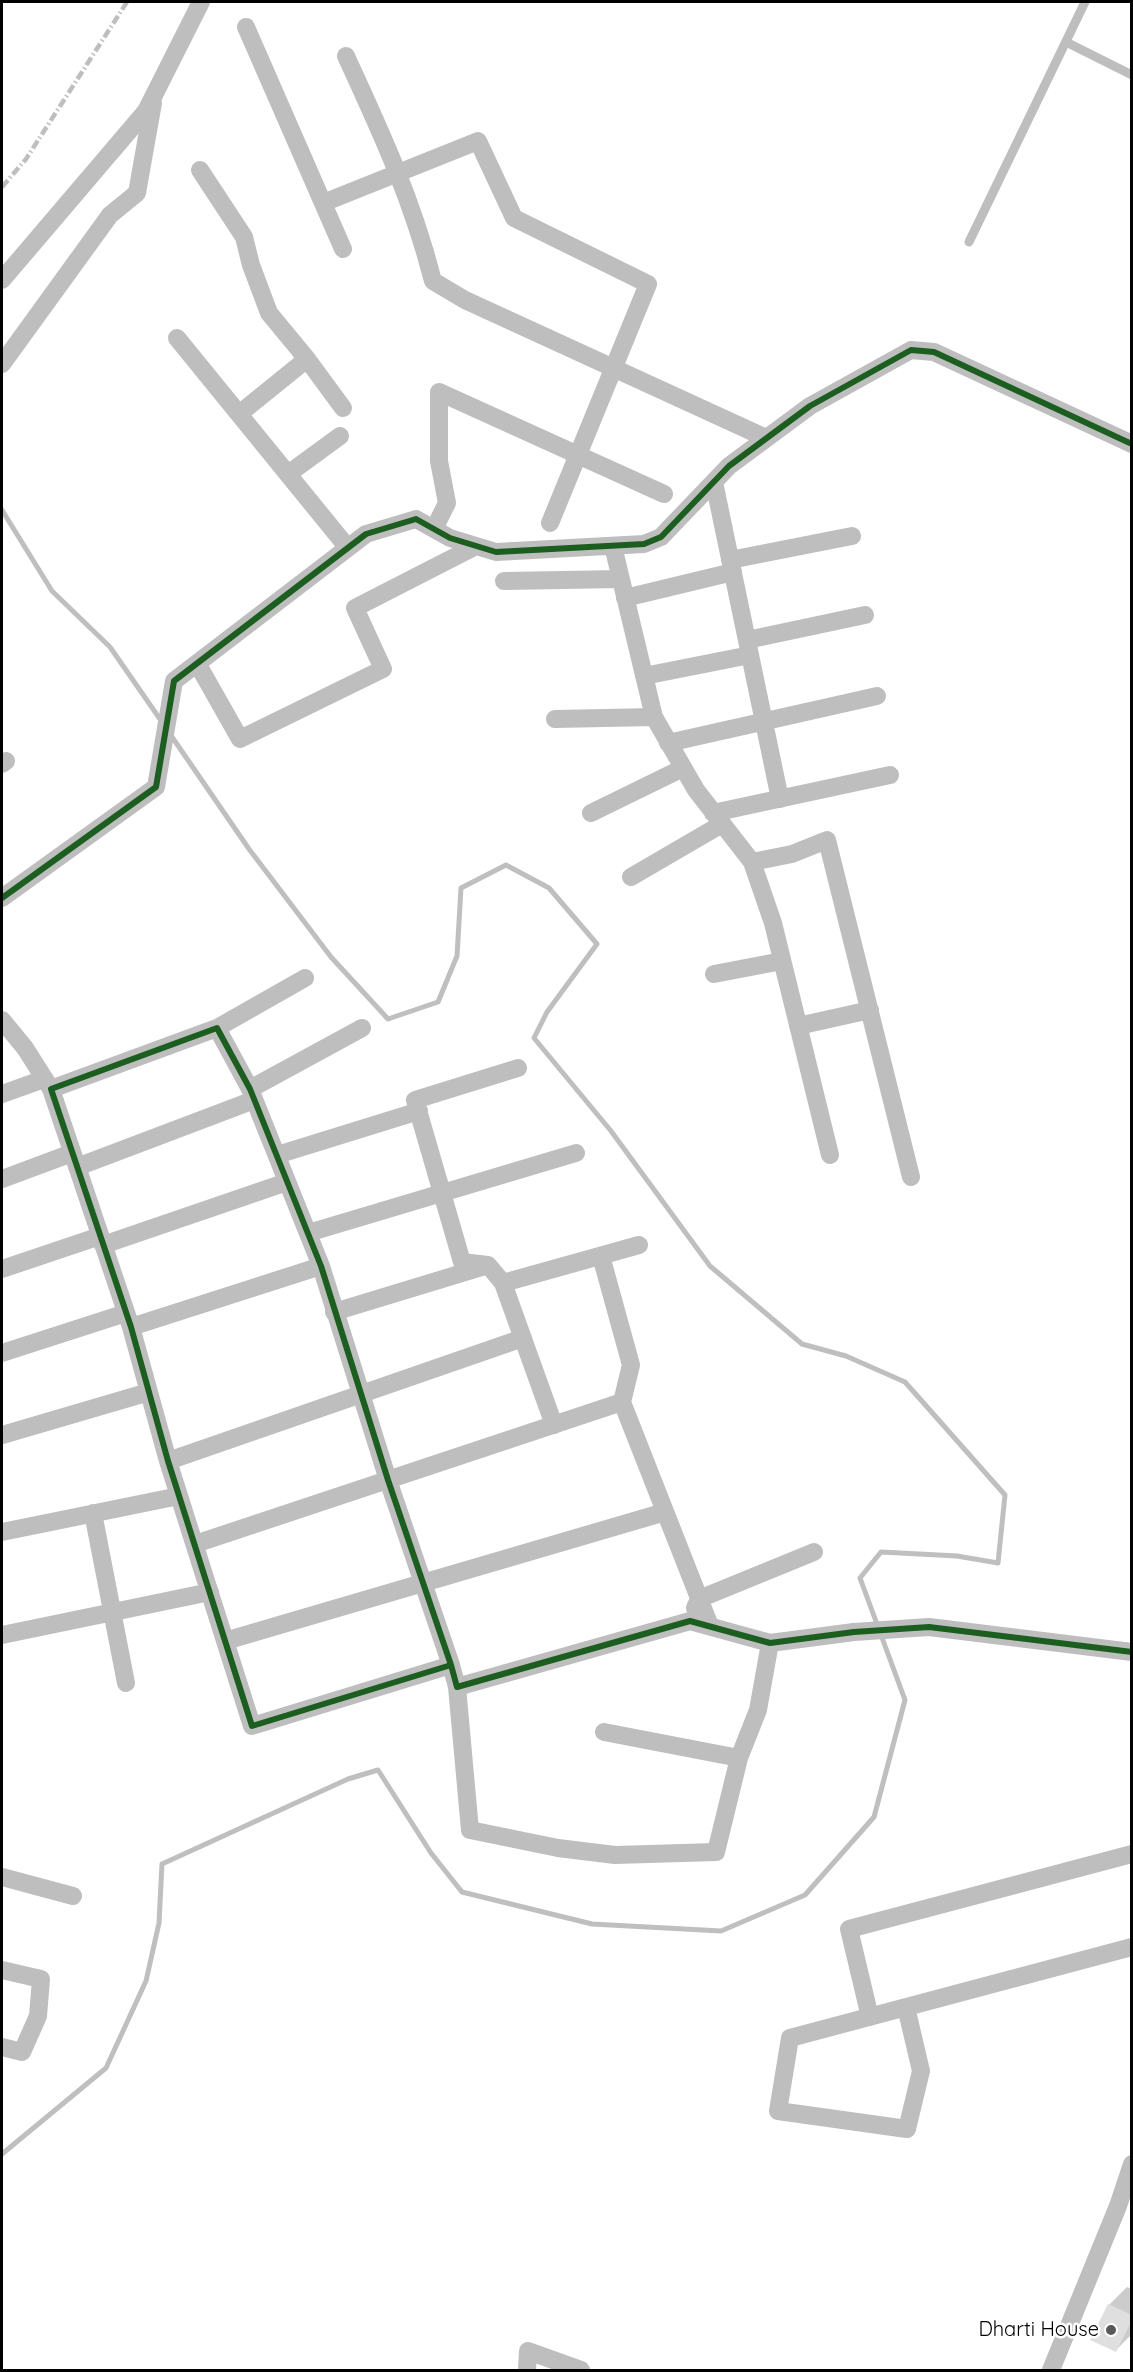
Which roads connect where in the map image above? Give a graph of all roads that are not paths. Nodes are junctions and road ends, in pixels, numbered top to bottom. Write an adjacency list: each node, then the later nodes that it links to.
1 (201, 2): 7 (street)
2 (1085, 2): 4 (lane)
3 (246, 27): 10 (street)
4 (1066, 42): 6 (lane); 11 (lane)
5 (346, 56): 9 (street)
6 (1131, 75)
7 (155, 93): 13 (street); 16 (street)
8 (200, 170): 15 (street)
9 (399, 173): 10 (street); 17 (street); 17 (street)
10 (323, 203): 12 (street)
11 (969, 242)
12 (343, 249)
13 (2, 280)
14 (177, 338): 19 (street)
15 (307, 359): 18 (street); 19 (street)
16 (2, 364)
17 (614, 368): 21 (street); 23 (street)
18 (343, 408)
19 (239, 414): 24 (street)
20 (340, 436): 24 (street)
21 (766, 438): 22 (street); 25 (street)
22 (1131, 444)
23 (578, 455): 26 (street); 27 (street); 28 (street)
24 (288, 474): 32 (street)
25 (714, 482): 31 (street); 33 (street)
26 (664, 494)
27 (550, 524)
28 (434, 529): 30 (street); 32 (street)
29 (852, 536): 33 (street)
30 (476, 546): 31 (street); 39 (street)
31 (613, 546): 34 (street)
32 (348, 548): 39 (street)
33 (731, 566): 36 (street); 38 (street)
34 (621, 579): 35 (street); 36 (street)
35 (504, 581)
36 (625, 597): 40 (street)
37 (865, 615): 38 (street)
38 (748, 648): 40 (street); 44 (street)
39 (197, 663): 53 (street)
40 (644, 676): 42 (street)
41 (877, 696): 44 (street)
42 (654, 717): 43 (street); 45 (street)
43 (555, 719)
44 (764, 720): 45 (street); 48 (street)
45 (668, 743): 46 (street)
46 (683, 768): 49 (street); 50 (street)
47 (890, 775): 48 (street)
48 (780, 799): 50 (street)
49 (591, 813)
50 (718, 818): 51 (street); 52 (street)
51 (752, 862): 54 (street); 57 (street)
52 (631, 877)
53 (2, 898)
54 (782, 962): 55 (street); 59 (street)
55 (714, 974)
56 (305, 978): 60 (street)
57 (870, 1010): 59 (street); 71 (street)
58 (2, 1020): 63 (street)
59 (798, 1026): 69 (street)
60 (218, 1028): 63 (street); 65 (street)
61 (362, 1028): 65 (street)
62 (518, 1068): 66 (street)
63 (47, 1084): 64 (street); 70 (street)
64 (2, 1094)
65 (252, 1095): 68 (street); 70 (street)
66 (419, 1111): 68 (street); 74 (street)
67 (576, 1153): 74 (street)
68 (277, 1155): 73 (street)
69 (830, 1155)
70 (75, 1160): 72 (street); 76 (street)
71 (911, 1177)
72 (2, 1179)
73 (287, 1182): 75 (street); 76 (street)
74 (442, 1193): 75 (street); 80 (street)
75 (308, 1233): 79 (street)
76 (102, 1240): 81 (street); 84 (street)
77 (639, 1245): 78 (street)
78 (601, 1256): 82 (street); 89 (street)
79 (321, 1266): 83 (street); 84 (street)
80 (488, 1266): 82 (street); 83 (street)
81 (2, 1269)
82 (503, 1283): 85 (street)
83 (334, 1312): 88 (street)
84 (129, 1320): 86 (street); 87 (street)
85 (523, 1338): 88 (street); 90 (street)
86 (2, 1353)
87 (149, 1392): 91 (street); 92 (street)
88 (361, 1394): 92 (street); 93 (street)
89 (622, 1402): 90 (street); 95 (street)
90 (554, 1425): 93 (street)
91 (2, 1435)
92 (168, 1461): 94 (street)
93 (388, 1480): 98 (street); 100 (street)
94 (179, 1496): 96 (street); 98 (street)
95 (665, 1512): 100 (street); 102 (street)
96 (93, 1513): 97 (street); 103 (street)
97 (2, 1532)
98 (195, 1544): 101 (street)
99 (814, 1552): 102 (street)
100 (423, 1584): 107 (street); 110 (street)
101 (210, 1592): 103 (street); 107 (street)
102 (699, 1599): 104 (street); 105 (street)
103 (112, 1612): 106 (street); 111 (street)
104 (690, 1621): 105 (street); 112 (street)
105 (710, 1626): 108 (street)
106 (2, 1635)
107 (225, 1641): 110 (street)
108 (770, 1643): 109 (street); 114 (street)
109 (1131, 1652)
110 (451, 1665): 112 (street)
111 (126, 1683)
112 (458, 1687): 114 (street)
113 (604, 1732): 114 (street)
114 (739, 1758)
115 (1131, 1854): 121 (street)
116 (2, 1877): 117 (street)
117 (73, 1896)
118 (1131, 1947): 120 (street)
119 (2, 1970): 122 (street)
120 (906, 2007): 121 (street); 121 (street)
121 (870, 2017)
122 (2, 2047)
123 (1131, 2164): 126 (street)
124 (527, 2370): 125 (street)
125 (581, 2370)
126 (1051, 2370)

